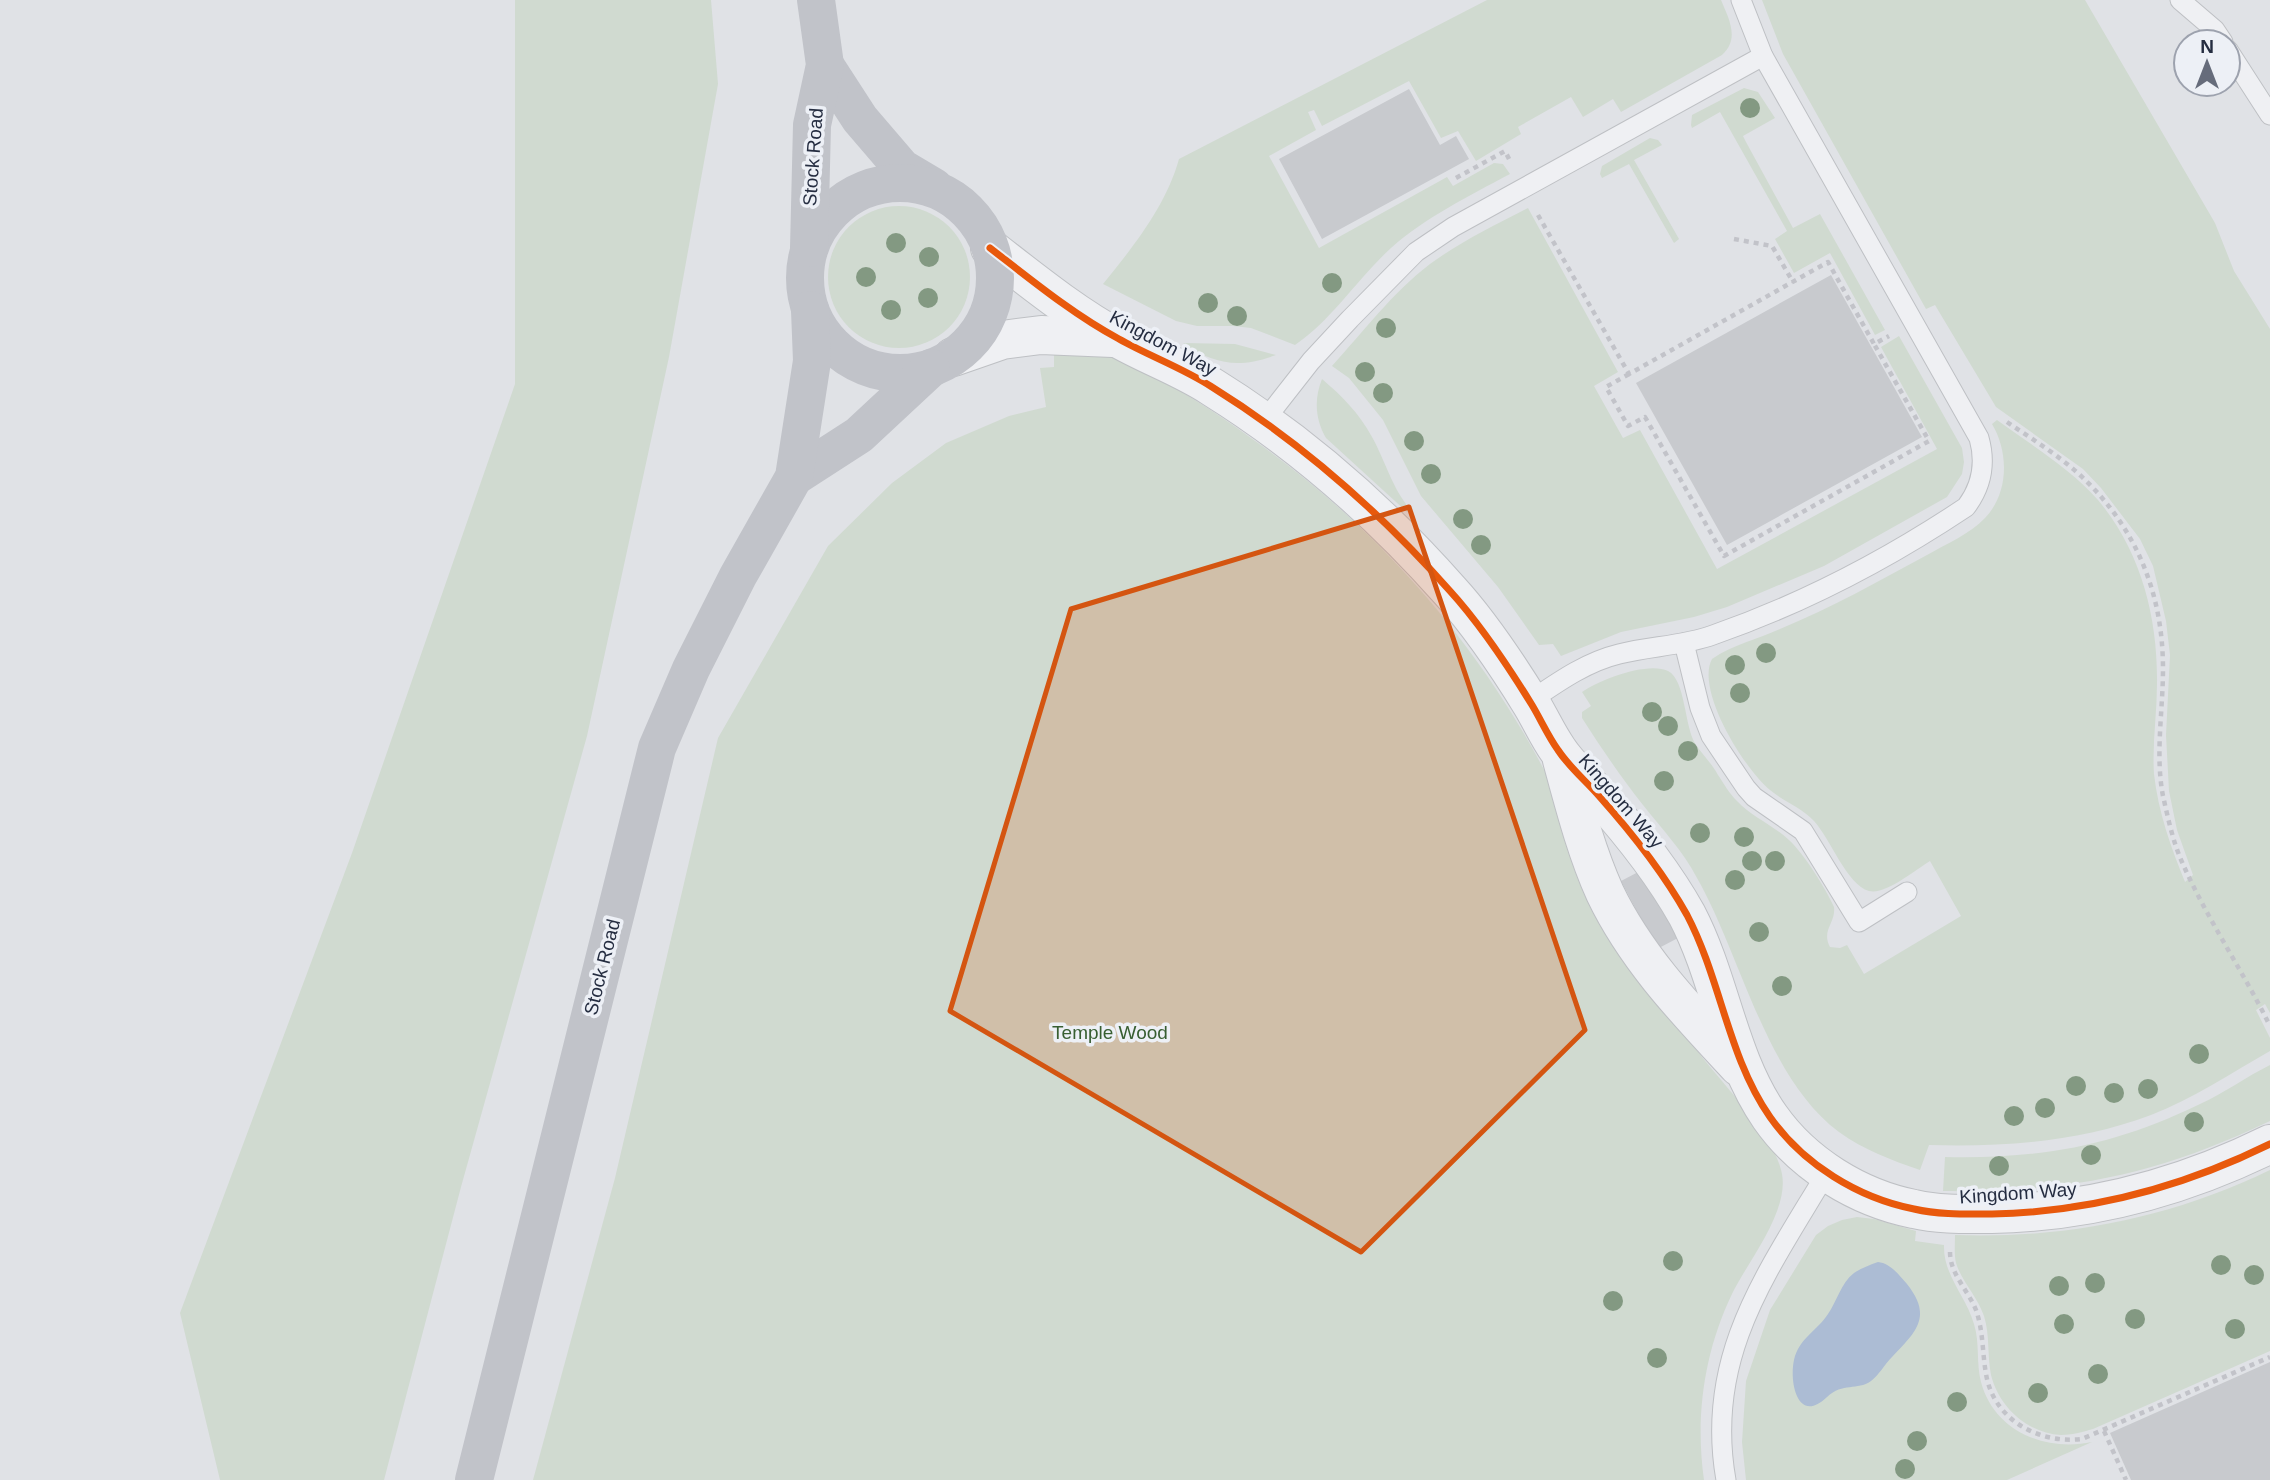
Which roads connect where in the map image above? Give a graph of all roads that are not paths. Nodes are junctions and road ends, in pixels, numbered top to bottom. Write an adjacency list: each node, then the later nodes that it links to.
1 (816, 0): 6 (main road, Stock Road)
2 (1741, 0): 5 (lane)
3 (2180, 0): 4 (lane)
4 (2214, 28)
5 (1763, 56): 15 (lane); 17 (lane)
6 (825, 65): 9 (main road, Stock Road); 11 (main road, Stock Road)
7 (2242, 72): 8 (lane)
8 (2270, 115)
9 (942, 193): 10 (main road); 11 (main road)
10 (990, 248): 13 (street, Kingdom Way); 14 (main road)
11 (808, 250): 12 (main road)
12 (810, 310): 14 (main road); 16 (main road, Stock Road)
13 (1115, 338): 14 (street, Kingdom Way); 15 (street, Kingdom Way)
14 (942, 363): 16 (main road, Stock Road)
15 (1264, 421): 18 (street, Kingdom Way)
16 (794, 477): 24 (main road, Stock Road)
17 (1684, 643): 18 (lane); 20 (lane)
18 (1530, 701): 19 (street, Kingdom Way)
19 (1560, 754): 21 (street, Kingdom Way); 21 (street, Kingdom Way)
20 (1907, 892)
21 (1745, 1073): 23 (street, Kingdom Way)
22 (2270, 1144): 23 (street, Kingdom Way)
23 (1827, 1172): 25 (lane)
24 (474, 1480)
25 (1726, 1480)

